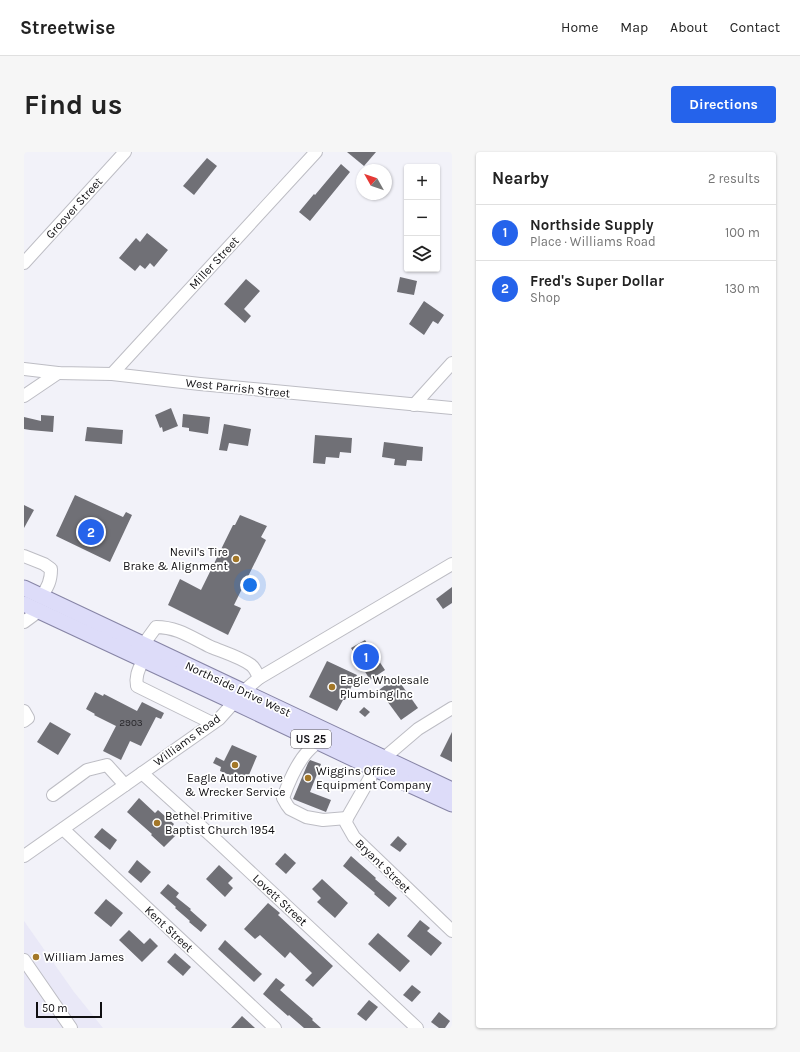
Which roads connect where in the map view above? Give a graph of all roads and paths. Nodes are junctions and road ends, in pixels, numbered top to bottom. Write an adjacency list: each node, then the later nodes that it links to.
1 (125, 152): 3 (street, Groover Street)
2 (316, 152): 7 (street, Miller Street)
3 (24, 263)
4 (452, 363): 9 (street)
5 (24, 369): 6 (street, West Parrish Street)
6 (58, 373): 7 (street, West Parrish Street); 8 (street)
7 (112, 374): 9 (street, West Parrish Street)
8 (24, 396)
9 (414, 405): 10 (street, West Parrish Street)
10 (452, 408)
11 (24, 556): 14 (street)
12 (452, 564): 20 (street, Williams Road)
13 (24, 588): 14 (main road, Northside Drive West / US 25)
14 (42, 596): 18 (main road, Northside Drive West / US 25)
15 (24, 604): 16 (main road, Northside Drive West / US 25)
16 (39, 611): 17 (street); 19 (main road, Northside Drive West / US 25)
17 (24, 622)
18 (143, 645): 20 (street); 21 (main road, Northside Drive West / US 25)
19 (143, 660): 21 (main road, Northside Drive West / US 25); 25 (street)
20 (259, 678): 21 (street, Williams Road)
21 (239, 697): 25 (street, Williams Road); 26 (main road, Northside Drive West / US 25); 27 (main road, Northside Drive West / US 25)
22 (452, 708): 27 (street)
23 (24, 711): 24 (street)
24 (24, 721)
25 (212, 723): 29 (street, Williams Road)
26 (318, 742): 28 (main road, Northside Drive West / US 25); 34 (street)
27 (384, 758): 28 (street); 31 (main road, Northside Drive West / US 25)
28 (374, 770): 33 (main road, Northside Drive West / US 25); 34 (street)
29 (142, 773): 30 (street, Williams Road); 41 (street, Lovett Street)
30 (125, 785): 32 (street); 35 (street, Williams Road)
31 (452, 790)
32 (53, 795)
33 (452, 804)
34 (347, 818): 37 (street, Bryant Street)
35 (63, 829): 36 (street, Williams Road); 40 (street, Kent Street)
36 (24, 856)
37 (452, 931)
38 (24, 960): 39 (street)
39 (71, 1028)
40 (275, 1028)
41 (417, 1028)

